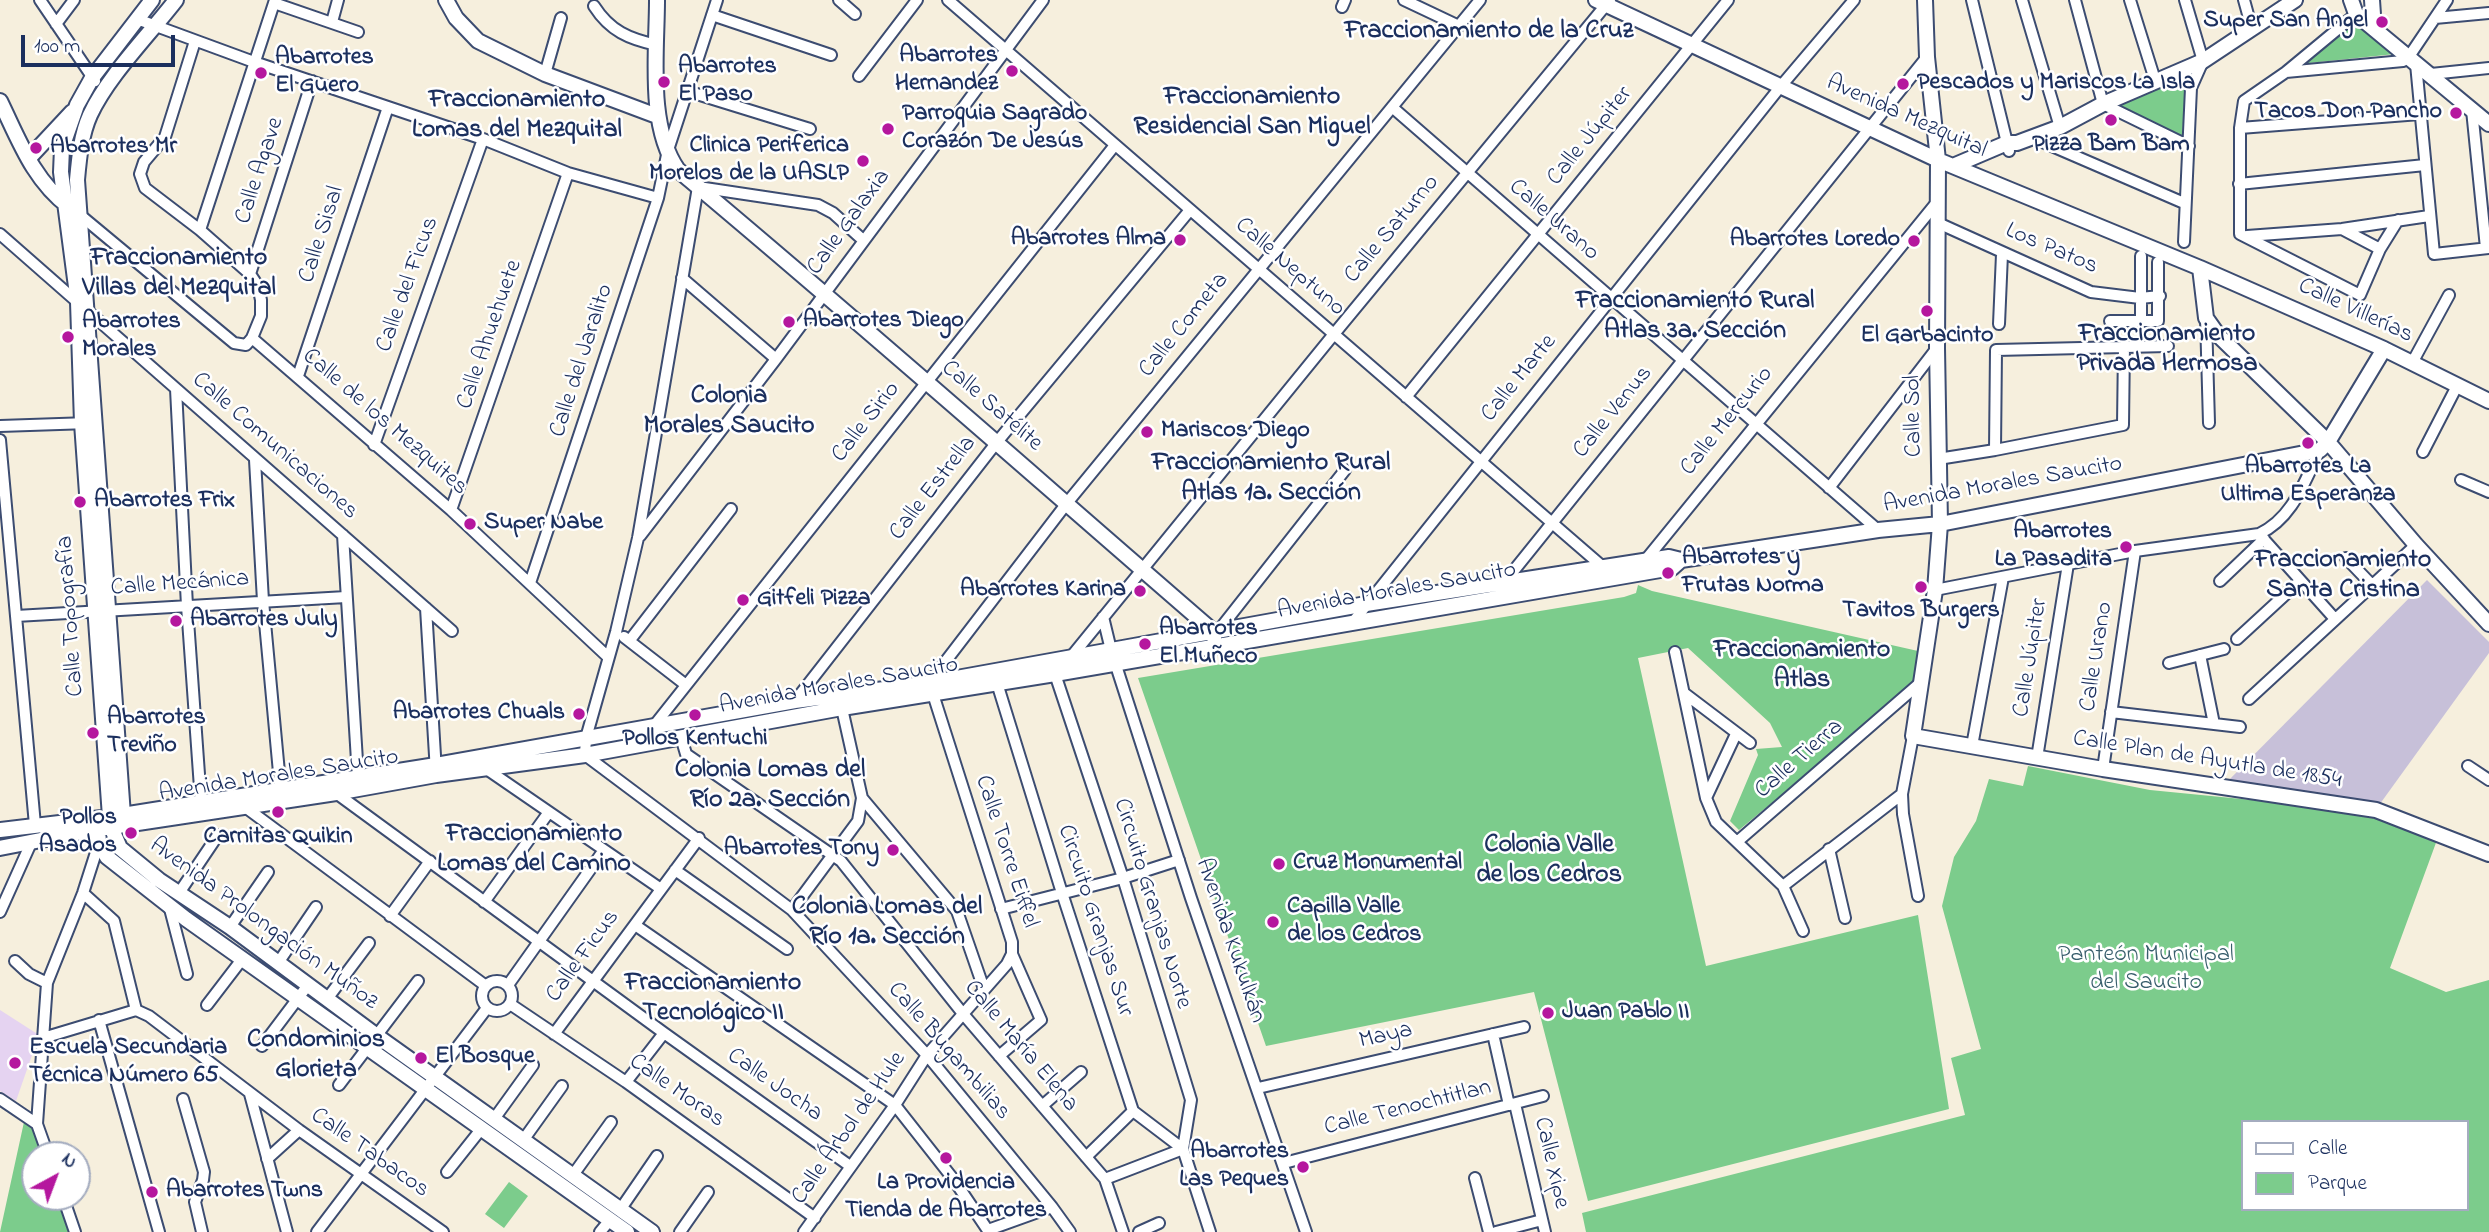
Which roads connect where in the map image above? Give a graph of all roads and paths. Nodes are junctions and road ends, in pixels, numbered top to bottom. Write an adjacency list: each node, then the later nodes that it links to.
1 (40, 0): 39 (street)
2 (74, 0): 39 (street)
3 (152, 0): 37 (street)
4 (176, 0): 40 (street, Calle Topografía)
5 (338, 0): 38 (street)
6 (446, 0): 56 (street)
7 (656, 0): 46 (street, Calle Satélite)
8 (716, 0): 34 (street, Calle del Jaralito)
9 (839, 0): 33 (street)
10 (917, 0): 58 (street)
11 (948, 0): 48 (street, Calle Neptuno)
12 (1043, 0): 48 (street, Calle Galaxia)
13 (1404, 0): 41 (street)
14 (1480, 0): 41 (street, Calle Cometa)
15 (1728, 0): 47 (street, Calle Júpiter)
16 (1854, 0): 62 (street, Calle Marte)
17 (1925, 0): 50 (street, Calle Sol)
18 (1972, 0): 80 (street)
19 (2022, 0): 75 (street)
20 (2075, 0): 66 (street)
21 (2130, 0): 60 (street)
22 (2185, 0): 51 (street)
23 (2244, 0): 42 (street)
24 (2295, 0): 42 (street)
25 (2447, 0): 36 (street)
26 (2487, 0): 32 (street)
27 (275, 1): 38 (street); 53 (street)
28 (2373, 1): 43 (street)
29 (1604, 2): 47 (street, Avenida Mezquital); 89 (street, Calle Saturno)
30 (594, 6): 46 (street)
31 (2353, 7): 43 (street); 55 (street)
32 (2488, 13): 36 (street)
33 (855, 14)
34 (712, 15): 49 (street); 64 (street, Calle del Jaralito)
35 (561, 18): 56 (street)
36 (2435, 18): 52 (street)
37 (137, 19): 40 (street); 59 (street)
38 (332, 22): 44 (street)
39 (56, 24): 59 (street)
40 (156, 26): 45 (street); 63 (street, Calle Topografía)
41 (1459, 26): 69 (street, Calle Cometa)
42 (2252, 29): 51 (street)
43 (2374, 29): 52 (street)
44 (358, 32)
45 (195, 41): 53 (street); 102 (street)
46 (657, 45): 72 (street, Calle Satélite)
47 (1693, 45): 62 (street, Avenida Mezquital); 104 (street, Calle Júpiter)
48 (1005, 49): 81 (street, Calle Neptuno); 106 (street, Calle Galaxia)
49 (831, 55)
50 (1927, 58): 76 (street, Calle Venus); 85 (street, Calle Sol)
51 (2203, 61): 60 (street); 82 (street)
52 (2412, 61): 55 (street); 57 (street); 71 (street)
53 (254, 62): 61 (street); 102 (street)
54 (2489, 68): 57 (street)
55 (2286, 72): 77 (street)
56 (545, 74): 72 (street)
57 (2431, 74): 70 (street)
58 (859, 76)
59 (92, 78): 63 (street); 67 (street)
60 (2155, 80): 66 (street)
61 (312, 81): 68 (street); 115 (street, Calle Agave)
62 (1780, 86): 76 (street, Avenida Mezquital); 120 (street, Calle Marte)
63 (104, 91): 97 (street, Calle Topografía)
64 (687, 91): 78 (street); 83 (street, Calle del Jaralito)
65 (0, 101): 73 (street)
66 (2103, 104): 75 (street); 82 (street)
67 (77, 106): 84 (street); 94 (street, Calle Topografía)
68 (388, 107): 79 (street); 136 (street, Calle Sisal)
69 (1392, 107): 89 (street, Calle Urano); 114 (street, Calle Cometa)
70 (2472, 110): 74 (street); 108 (street)
71 (2420, 114): 77 (street); 86 (street)
72 (657, 117): 83 (street, Calle Satélite)
73 (5, 124): 84 (street)
74 (2489, 124)
75 (2060, 127): 80 (street)
76 (1869, 128): 85 (street, Avenida Mezquital); 134 (street, Calle Venus)
77 (2240, 128): 90 (street)
78 (810, 129)
79 (483, 139): 88 (street); 148 (street, Calle del Ficus)
80 (2016, 144): 87 (street); 95 (street)
81 (1115, 145): 96 (street, Calle Neptuno); 137 (street, Calle Sirio)
82 (2189, 146): 95 (street)
83 (668, 149): 91 (street, Calle Satélite); 92 (street, Calle del Jaralito)
84 (29, 158): 94 (street)
85 (1938, 160): 87 (street, Avenida Mezquital); 93 (street, Calle Sol)
86 (2425, 165): 90 (street); 98 (street)
87 (1960, 169): 113 (street, Avenida Mezquital)
88 (568, 173): 92 (street); 161 (street, Calle Ahuehuete)
89 (1467, 174): 104 (street, Calle Urano); 127 (street, Calle Saturno)
90 (2239, 184): 105 (street)
91 (698, 187): 106 (street); 116 (street); 117 (street, Calle Satélite)
92 (658, 198): 180 (street, Calle del Jaralito)
93 (1938, 201): 100 (street, Calle Sol); 144 (street, Calle Mercurio)
94 (65, 203): 97 (street); 122 (street, Calle Topografía)
95 (2184, 203): 107 (street)
96 (1190, 210): 114 (street, Calle Neptuno); 147 (street, Calle Estrella)
97 (80, 215): 122 (street, Calle Topografía); 128 (street)
98 (2429, 216): 99 (street); 108 (street)
99 (2398, 220): 101 (street); 109 (street)
100 (1938, 223): 110 (street, Los Patos); 131 (street, Calle Sol)
101 (2342, 229): 105 (street); 109 (street)
102 (200, 230): 115 (street)
103 (0, 234): 122 (street, Calle Comunicaciones)
104 (1538, 235): 120 (street, Calle Urano); 140 (street, Calle Júpiter)
105 (2244, 236): 109 (street)
106 (863, 240): 117 (street, Calle Galaxia)
107 (2184, 242)
108 (2488, 248)
109 (2380, 249)
110 (2002, 254): 121 (street, Los Patos); 126 (street)
111 (2141, 256): 121 (street)
112 (2158, 262): 119 (street)
113 (2200, 268): 123 (street); 132 (street, Calle Villerías)
114 (1259, 269): 127 (street, Calle Neptuno); 159 (street, Calle Cometa)
115 (250, 274): 128 (street)
116 (682, 278): 133 (street); 167 (street)
117 (824, 293): 133 (street, Calle Galaxia); 137 (street, Calle Satélite)
118 (2449, 295): 135 (street)
119 (2160, 296): 121 (street, Los Patos); 125 (street)
120 (1611, 298): 134 (street, Calle Urano); 154 (street, Calle Marte)
121 (2140, 298): 125 (street)
122 (83, 307): 139 (street, Calle Comunicaciones); 142 (street, Calle Topografía)
123 (2206, 318): 143 (street); 149 (street)
124 (2110, 321): 125 (street)
125 (2141, 321)
126 (1999, 324)
127 (1334, 334): 140 (street, Calle Neptuno); 175 (street, Calle Saturno)
128 (252, 338): 136 (street, Calle de los Mezquites)
129 (2124, 346): 130 (street); 150 (street); 150 (street)
130 (2168, 346)
131 (1937, 348): 152 (street, Calle Sol); 157 (street)
132 (2384, 349): 135 (street, Calle Villerías); 149 (street)
133 (776, 359): 167 (street, Calle Galaxia)
134 (1682, 360): 144 (street, Calle Urano); 162 (street, Calle Venus)
135 (2412, 363): 138 (street, Calle Villerías)
136 (298, 376): 148 (street, Calle de los Mezquites)
137 (927, 382): 147 (street, Calle Satélite); 212 (street, Calle Sirio)
138 (2457, 386): 141 (street, Calle Villerías); 151 (street)
139 (176, 389): 153 (street, Calle Comunicaciones); 189 (street)
140 (1406, 397): 154 (street, Calle Neptuno)
141 (2489, 401)
142 (89, 423): 145 (street); 191 (street, Calle Topografía)
143 (2209, 423)
144 (1756, 424): 157 (street, Calle Urano); 172 (street, Calle Mercurio)
145 (0, 426)
146 (0, 440): 192 (street)
147 (997, 442): 159 (street, Calle Satélite); 216 (street, Calle Estrella)
148 (374, 445): 161 (street, Calle de los Mezquites)
149 (2324, 446): 163 (street, Avenida Morales Saucito); 166 (street); 168 (street)
150 (1995, 450): 152 (street)
151 (2423, 452)
152 (1938, 458): 163 (street, Calle Sol)
153 (255, 460): 165 (street, Calle Comunicaciones); 187 (street)
154 (1480, 461): 162 (street, Calle Neptuno); 188 (street, Calle Marte)
155 (1345, 470): 199 (street)
156 (2461, 480): 158 (street)
157 (1829, 488): 164 (street, Calle Urano)
158 (2489, 492)
159 (1067, 503): 175 (street, Calle Satélite); 213 (street, Calle Cometa)
160 (731, 509): 201 (street)
161 (451, 510): 180 (street, Calle de los Mezquites)
162 (1552, 523): 174 (street, Calle Neptuno); 181 (street, Calle Venus)
163 (1940, 524): 164 (street, Avenida Morales Saucito); 183 (street, Calle Sol)
164 (1878, 530): 171 (street, Avenida Morales Saucito)
165 (343, 536): 184 (street); 190 (street, Calle Comunicaciones)
166 (2261, 537): 169 (street); 178 (street); 179 (street)
167 (638, 538): 198 (street)
168 (2416, 545): 182 (street); 196 (street)
169 (2135, 551): 173 (street); 218 (street, Calle Urano)
170 (2346, 558): 182 (street)
171 (1681, 560): 172 (street, Avenida Morales Saucito); 176 (street, Avenida Morales Saucito)
172 (1645, 561): 174 (street, Avenida Morales Saucito); 176 (street, Calle Mercurio)
173 (2068, 564): 177 (street); 229 (street, Calle Júpiter)
174 (1603, 567): 181 (street, Avenida Morales Saucito)
175 (1142, 570): 193 (street, Calle Saturno); 199 (street, Calle Satélite)
176 (1634, 575): 185 (street, Avenida Morales Saucito)
177 (2003, 577): 183 (street); 227 (street)
178 (2220, 581)
179 (2300, 581): 194 (street); 200 (street)
180 (530, 583): 206 (street, Calle de los Mezquites)
181 (1504, 583): 185 (street, Calle Venus); 186 (street, Avenida Morales Saucito)
182 (2372, 585): 194 (street)
183 (1935, 590): 211 (street, Calle Sol)
184 (346, 597): 187 (street, Calle Mecánica); 234 (street)
185 (1492, 599): 186 (street, Avenida Morales Saucito)
186 (1442, 600): 188 (street, Avenida Morales Saucito); 195 (street, Avenida Morales Saucito)
187 (263, 601): 189 (street, Calle Mecánica); 238 (street)
188 (1366, 604): 195 (street, Calle Marte); 199 (street, Avenida Morales Saucito)
189 (187, 606): 191 (street, Calle Mecánica); 241 (street)
190 (426, 608): 197 (street, Calle Comunicaciones); 233 (street)
191 (102, 611): 192 (street, Calle Mecánica); 245 (street, Calle Topografía)
192 (16, 616): 244 (street)
193 (1103, 617): 205 (street); 207 (street, Calle Saturno)
194 (2335, 619): 215 (street)
195 (1353, 622): 199 (street, Avenida Morales Saucito)
196 (2489, 624)
197 (452, 631)
198 (616, 632): 201 (street); 206 (street)
199 (1216, 636): 205 (street, Avenida Morales Saucito)
200 (2237, 639)
201 (630, 640): 212 (street)
202 (2224, 649): 204 (street)
203 (1675, 652): 214 (street)
204 (2200, 655): 208 (street); 219 (street)
205 (1113, 656): 207 (street, Avenida Morales Saucito); 209 (street, Avenida Morales Saucito); 256 (street, Avenida Kukulkán)
206 (608, 657): 225 (street)
207 (1071, 657): 213 (street, Avenida Morales Saucito)
208 (2169, 663)
209 (1055, 674): 210 (street, Avenida Morales Saucito); 260 (street, Circuito Granjas Norte)
210 (997, 683): 213 (street, Avenida Morales Saucito); 265 (street, Circuito Granjas Sur)
211 (1920, 683): 223 (street, Calle Sol); 249 (street, Calle Tierra)
212 (686, 685): 220 (street, Calle Sirio)
213 (931, 688): 217 (street, Avenida Morales Saucito); 271 (street, Calle Torre Eiffel)
214 (1684, 693): 222 (street); 240 (street)
215 (2249, 699)
216 (795, 701): 217 (street, Avenida Morales Saucito); 220 (street, Avenida Morales Saucito)
217 (841, 701): 224 (street, Avenida Morales Saucito); 239 (street)
218 (2111, 712): 219 (street); 232 (street, Calle Urano)
219 (2214, 724): 221 (street)
220 (653, 727): 225 (street, Avenida Morales Saucito)
221 (2241, 727)
222 (1736, 734): 226 (street); 240 (street)
223 (1913, 736): 227 (street, Calle Plan de Ayutla de 1854); 237 (street, Calle Sol)
224 (681, 737): 228 (street, Avenida Morales Saucito); 255 (street, Calle María Elena)
225 (586, 738): 228 (street); 233 (street, Avenida Morales Saucito)
226 (1750, 743)
227 (1972, 746): 229 (street, Calle Plan de Ayutla de 1854)
228 (585, 755): 231 (street, Avenida Morales Saucito); 248 (street, Calle Bugambilias)
229 (2038, 758): 232 (street, Calle Plan de Ayutla de 1854)
230 (2468, 766): 235 (street)
231 (485, 768): 233 (street, Avenida Morales Saucito); 243 (street)
232 (2103, 769): 254 (street, Calle Plan de Ayutla de 1854)
233 (436, 770): 234 (street, Avenida Morales Saucito); 236 (street, Avenida Morales Saucito)
234 (358, 777): 238 (street, Avenida Morales Saucito)
235 (2489, 780)
236 (336, 793): 238 (street, Avenida Morales Saucito); 257 (street, Calle Jocha)
237 (1902, 794): 252 (street); 266 (street, Calle Sol)
238 (281, 795): 241 (street, Avenida Morales Saucito); 242 (street, Avenida Morales Saucito)
239 (862, 798): 255 (street); 294 (street)
240 (1706, 798): 249 (street)
241 (201, 802): 245 (street, Avenida Morales Saucito)
242 (245, 807): 245 (street, Avenida Morales Saucito); 274 (street)
243 (549, 812): 253 (street); 267 (street)
244 (35, 825): 245 (street, Avenida Morales Saucito); 246 (street, Avenida Morales Saucito)
245 (108, 826): 250 (street, Avenida Morales Saucito); 263 (street); 264 (street, Avenida Prolongación Muñoz); 268 (street, Avenida Prolongación Muñoz)
246 (0, 830)
247 (218, 835): 264 (street)
248 (699, 838): 258 (street, Calle Ficus); 272 (street, Calle Bugambilias)
249 (1738, 841): 261 (street)
250 (31, 843): 251 (street, Avenida Morales Saucito); 273 (street)
251 (0, 848)
252 (1829, 849): 261 (street); 275 (street)
253 (604, 850): 262 (street); 280 (street)
254 (2488, 852)
255 (834, 856): 272 (street); 301 (street, Calle María Elena)
256 (1179, 860): 260 (street); 318 (street, Avenida Kukulkán)
257 (429, 861): 267 (street, Calle Jocha); 274 (street)
258 (675, 870): 262 (street, Calle Ficus); 282 (street)
259 (268, 872): 278 (street)
260 (1123, 878): 265 (street); 335 (street, Circuito Granjas Norte)
261 (1783, 886): 279 (street)
262 (661, 889): 277 (street, Calle Ficus)
263 (83, 893): 290 (street); 300 (street)
264 (179, 893): 269 (street, Avenida Prolongación Muñoz)
265 (1062, 893): 271 (street); 326 (street, Circuito Granjas Sur)
266 (1918, 897)
267 (484, 902): 280 (street, Calle Jocha)
268 (169, 905): 276 (street, Avenida Prolongación Muñoz); 287 (street)
269 (197, 905): 276 (street); 278 (street, Avenida Prolongación Muñoz)
270 (316, 907): 286 (street)
271 (1001, 909): 283 (street, Calle Torre Eiffel)
272 (792, 910): 310 (street, Calle Bugambilias)
273 (0, 912)
274 (390, 916): 293 (street)
275 (1845, 918)
276 (186, 919): 284 (street, Avenida Prolongación Muñoz)
277 (635, 925): 289 (street, Calle Ficus); 324 (street)
278 (230, 927): 286 (street, Avenida Prolongación Muñoz)
279 (1803, 931)
280 (539, 942): 289 (street, Calle Jocha); 292 (street)
281 (369, 943): 296 (street)
282 (787, 949)
283 (1012, 954): 294 (street, Calle Árbol de Hule); 311 (street, Calle Torre Eiffel)
284 (243, 958): 295 (street, Avenida Prolongación Muñoz); 298 (street)
285 (15, 961): 290 (street)
286 (278, 963): 291 (street, Avenida Prolongación Muñoz)
287 (187, 974)
288 (418, 981): 308 (street)
289 (593, 981): 304 (street, Calle Jocha); 305 (street, Calle Ficus)
290 (47, 984): 307 (street)
291 (308, 985): 295 (street); 296 (street, Avenida Prolongación Muñoz)
292 (508, 985): 293 (street); 297 (street)
293 (486, 986): 299 (street)
294 (984, 989): 301 (street, Calle Árbol de Hule)
295 (299, 998): 308 (street, Avenida Prolongación Muñoz); 309 (street)
296 (327, 999): 308 (street, Avenida Prolongación Muñoz)
297 (510, 1004): 299 (street); 305 (street, Calle Moras)
298 (207, 1005)
299 (487, 1008): 315 (street)
300 (136, 1010): 302 (street); 319 (street, Calle Tabacos)
301 (964, 1015): 310 (street, Calle Árbol de Hule); 311 (street, Calle María Elena)
302 (99, 1020): 307 (street); 355 (street)
303 (1524, 1027): 306 (street, Maya)
304 (664, 1033): 314 (street); 340 (street, Calle Jocha)
305 (554, 1034): 314 (street, Calle Moras)
306 (1493, 1034): 318 (street, Maya); 323 (street, Calle Xipe)
307 (43, 1038): 330 (street)
308 (373, 1042): 315 (street, Avenida Prolongación Muñoz); 316 (street)
309 (262, 1046)
310 (927, 1055): 324 (street, Calle Árbol de Hule); 347 (street, Calle Bugambilias)
311 (999, 1056): 325 (street, Calle María Elena)
312 (533, 1065): 328 (street)
313 (1081, 1072): 325 (street)
314 (626, 1082): 350 (street, Calle Moras)
315 (431, 1083): 328 (street, Avenida Prolongación Muñoz); 331 (street, Avenida Prolongación Muñoz); 342 (street)
316 (340, 1085)
317 (562, 1086): 333 (street)
318 (1258, 1088): 339 (street, Avenida Kukulkán)
319 (250, 1094): 332 (street, Calle Tabacos); 338 (street)
320 (1543, 1096): 323 (street, Calle Tenochtitlan)
321 (183, 1099): 356 (street)
322 (2, 1100): 327 (street); 330 (street)
323 (1512, 1104): 339 (street, Calle Tenochtitlan); 351 (street, Calle Xipe)
324 (895, 1105): 340 (street, Calle Árbol de Hule); 353 (street)
325 (1042, 1106): 337 (street, Calle María Elena)
326 (1133, 1111): 335 (street); 337 (street)
327 (0, 1114)
328 (494, 1119): 333 (street, Avenida Prolongación Muñoz)
329 (611, 1122): 343 (street)
330 (37, 1124): 334 (street)
331 (482, 1128): 341 (street); 349 (street, Avenida Prolongación Muñoz)
332 (299, 1130): 338 (street); 342 (street, Calle Tabacos)
333 (524, 1139): 343 (street, Avenida Prolongación Muñoz)
334 (43, 1141)
335 (1183, 1149): 345 (street); 368 (street)
336 (657, 1156): 349 (street)
337 (1086, 1157): 345 (street, Calle María Elena)
338 (267, 1159): 357 (street)
339 (1284, 1163): 369 (street, Avenida Kukulkán)
340 (850, 1166): 350 (street, Calle Árbol de Hule)
341 (447, 1172)
342 (361, 1174): 358 (street); 359 (street, Calle Tabacos)
343 (573, 1175): 349 (street, Avenida Prolongación Muñoz)
344 (1475, 1178): 370 (street)
345 (1105, 1179): 366 (street, Calle María Elena)
346 (708, 1192): 363 (street)
347 (1052, 1207): 353 (street); 365 (street, Calle Bugambilias)
348 (68, 1211): 354 (street)
349 (615, 1215): 360 (street); 361 (street, Avenida Prolongación Muñoz); 362 (street, Avenida Prolongación Muñoz)
350 (815, 1218): 364 (street, Calle Árbol de Hule)
351 (1542, 1220): 371 (street); 372 (street, Calle Xipe)
352 (1159, 1223): 367 (street)
353 (988, 1231)
354 (75, 1232)
355 (159, 1232)
356 (202, 1232)
357 (287, 1232)
358 (317, 1232)
359 (443, 1232)
360 (600, 1232)
361 (627, 1232)
362 (652, 1232)
363 (680, 1232)
364 (804, 1232)
365 (1070, 1232)
366 (1123, 1232)
367 (1139, 1232)
368 (1209, 1232)
369 (1306, 1232)
370 (1489, 1232)
371 (1496, 1232)
372 (1545, 1232)

